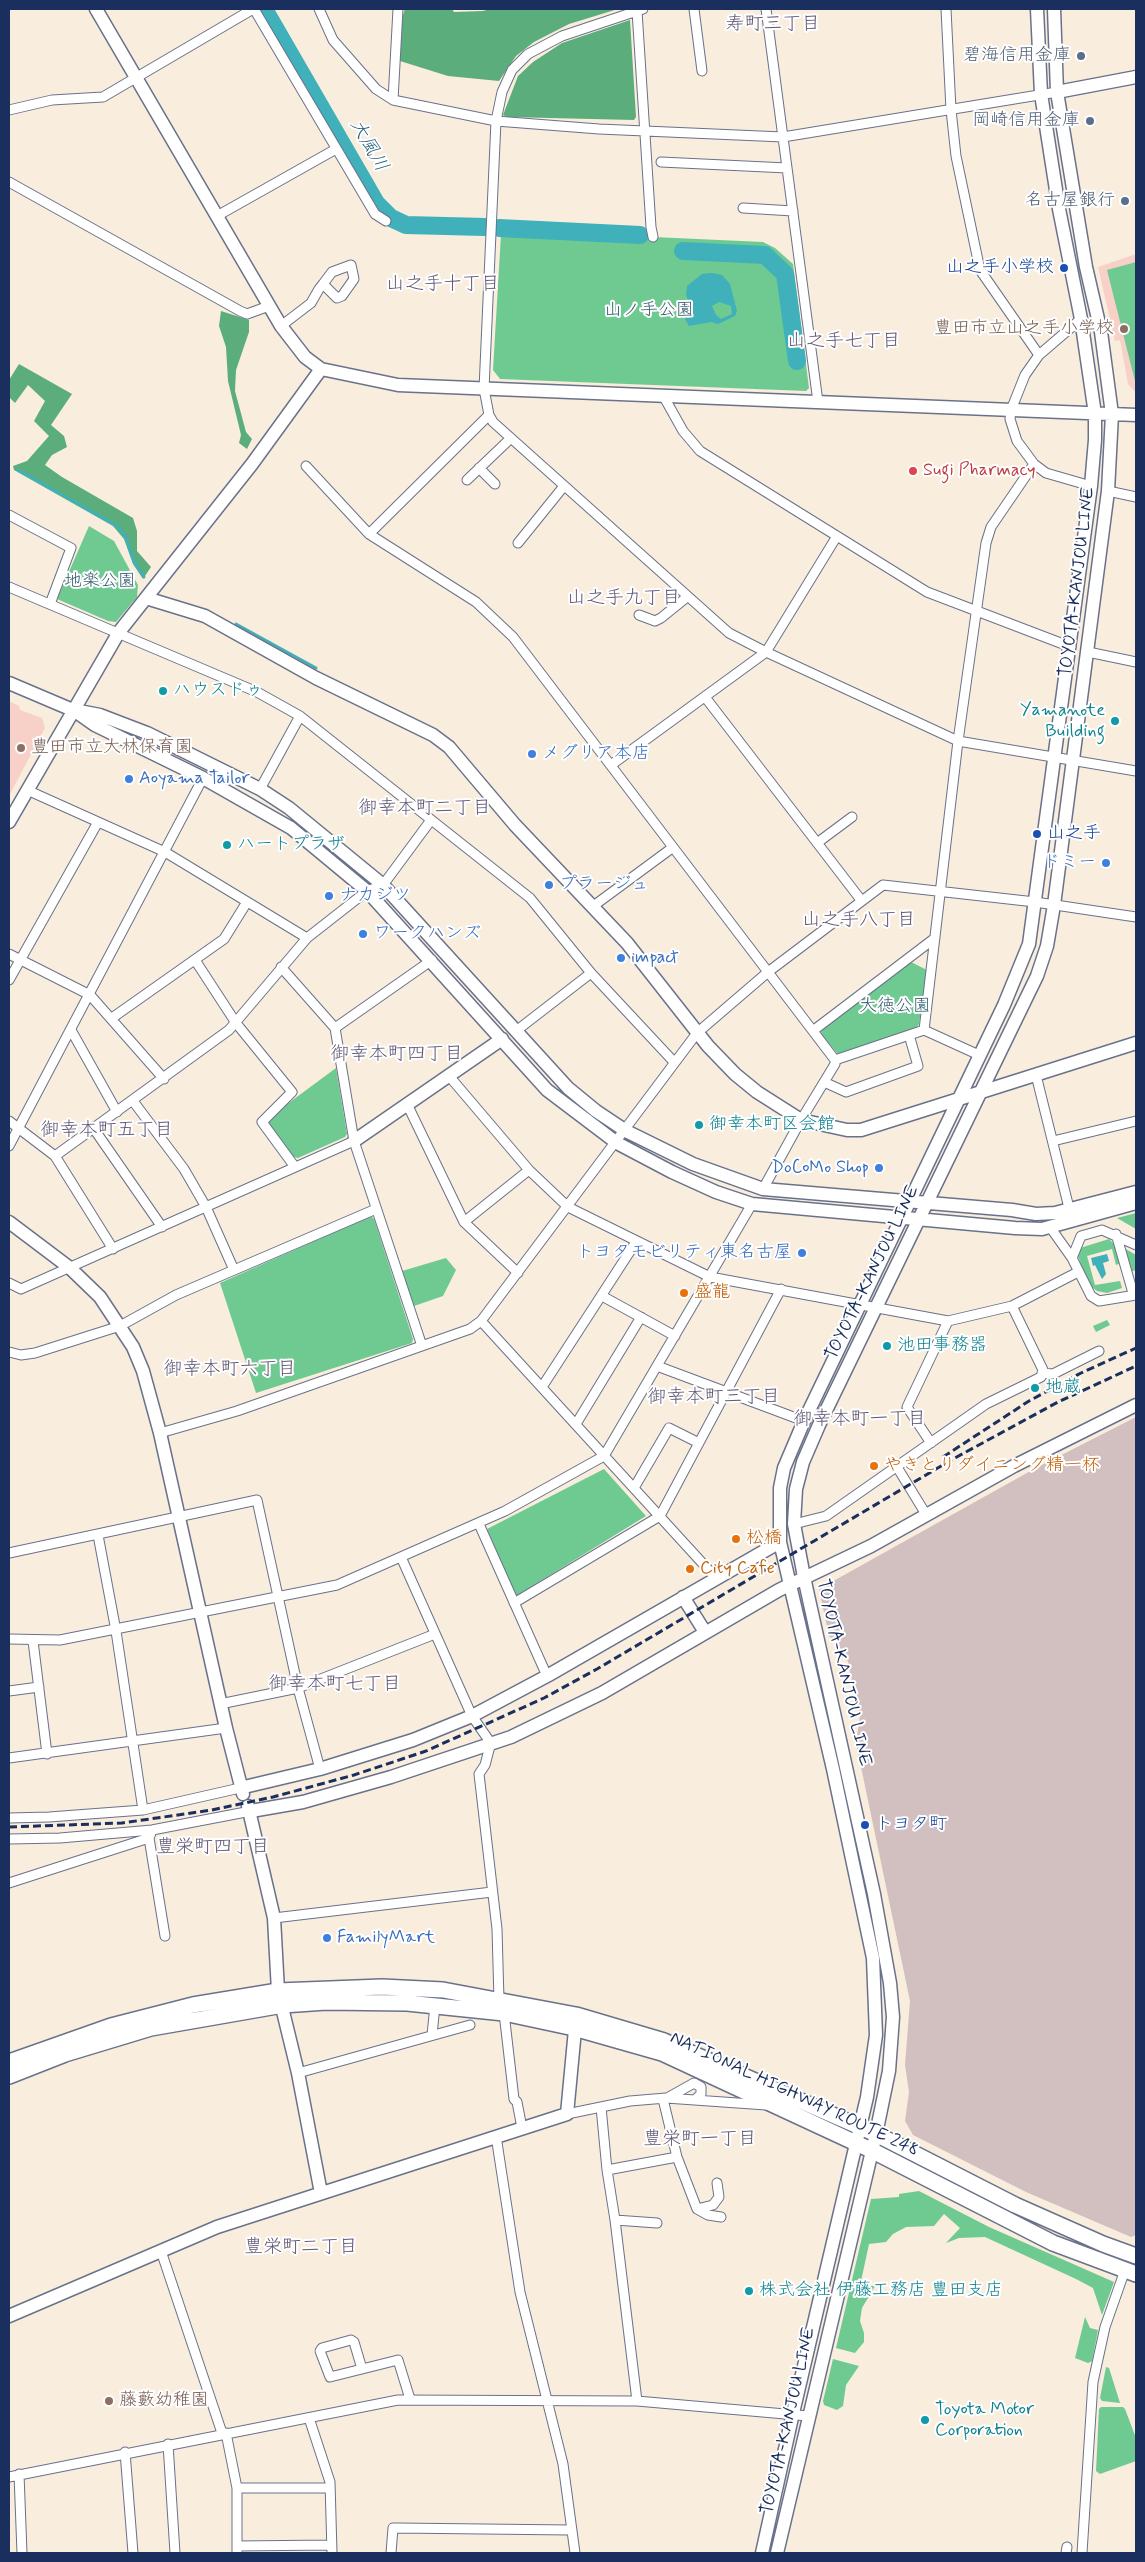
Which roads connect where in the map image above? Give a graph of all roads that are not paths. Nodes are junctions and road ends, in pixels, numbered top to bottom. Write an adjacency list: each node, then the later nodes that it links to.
1 (96, 9): 12 (main road)
2 (253, 9): 12 (street); 22 (street)
3 (319, 9): 16 (street)
4 (398, 9): 16 (street)
5 (694, 9): 11 (street)
6 (766, 9): 21 (street)
7 (946, 9): 17 (street)
8 (1037, 9): 15 (main road, TOYOTA-KANJOU LINE)
9 (1054, 9): 14 (main road, TOYOTA-KANJOU LINE)
10 (640, 10): 19 (street); 20 (street)
11 (702, 71)
12 (136, 78): 18 (street); 28 (main road)
13 (1136, 78): 14 (main road)
14 (1056, 92): 15 (street); 42 (main road, TOYOTA-KANJOU LINE)
15 (1041, 94): 17 (street); 33 (main road, TOYOTA-KANJOU LINE)
16 (393, 100): 19 (street)
17 (951, 110): 21 (street); 35 (street)
18 (9, 111)
19 (496, 122): 20 (street); 37 (street)
20 (645, 131): 21 (street); 30 (street)
21 (783, 137): 24 (street)
22 (336, 149): 28 (street); 29 (street)
23 (661, 162): 24 (street)
24 (787, 168): 27 (street)
25 (9, 182): 32 (street)
26 (743, 208): 27 (street)
27 (793, 211): 39 (street)
28 (217, 216): 32 (main road)
29 (386, 221)
30 (653, 237)
31 (323, 284): 34 (street)
32 (269, 306): 34 (main road)
33 (1081, 319): 35 (street); 41 (main road, TOYOTA-KANJOU LINE)
34 (281, 326): 36 (main road)
35 (1039, 356): 40 (street)
36 (321, 369): 37 (main road); 61 (main road)
37 (484, 390): 38 (main road); 43 (street)
38 (664, 397): 39 (main road); 57 (street)
39 (818, 402): 40 (main road)
40 (1011, 410): 41 (main road); 46 (street)
41 (1095, 414): 42 (main road); 52 (main road, TOYOTA-KANJOU LINE)
42 (1112, 414): 44 (main road); 53 (main road, TOYOTA-KANJOU LINE)
43 (489, 415): 45 (street); 56 (street)
44 (1136, 415)
45 (511, 438): 48 (street); 51 (street)
46 (1034, 464): 52 (street); 63 (street)
47 (306, 466): 56 (street)
48 (479, 468): 49 (street); 50 (street)
49 (467, 480)
50 (495, 484)
51 (564, 486): 58 (street); 60 (street)
52 (1091, 486): 66 (main road, TOYOTA-KANJOU LINE)
53 (1108, 491): 54 (street); 68 (main road, TOYOTA-KANJOU LINE)
54 (1136, 497)
55 (9, 515): 62 (street)
56 (369, 534): 77 (street)
57 (837, 536): 63 (street); 67 (street)
58 (518, 543)
59 (9, 587): 62 (street)
60 (687, 596): 64 (street); 67 (street)
61 (146, 598): 65 (main road); 96 (main road)
62 (50, 604): 65 (street)
63 (977, 612): 66 (street); 74 (street)
64 (639, 615)
65 (119, 632): 72 (main road); 73 (street)
66 (1071, 647): 75 (main road, TOYOTA-KANJOU LINE)
67 (766, 652): 71 (street); 74 (street)
68 (1088, 652): 69 (street); 76 (main road, TOYOTA-KANJOU LINE)
69 (1136, 662)
70 (9, 683): 72 (main road)
71 (704, 697): 77 (street); 86 (street)
72 (74, 711): 79 (main road); 80 (main road); 81 (main road)
73 (300, 716): 80 (street); 83 (street)
74 (958, 741): 75 (street); 91 (street)
75 (1055, 758): 76 (street); 94 (main road, TOYOTA-KANJOU LINE)
76 (1073, 761): 78 (street); 95 (main road, TOYOTA-KANJOU LINE)
77 (610, 766): 87 (street)
78 (1136, 771)
79 (203, 778): 88 (street); 90 (main road)
80 (260, 789): 89 (main road)
81 (27, 790): 84 (main road); 85 (street)
82 (852, 817): 86 (street)
83 (431, 820): 89 (street); 106 (street)
84 (9, 822)
85 (98, 822): 88 (street); 101 (street)
86 (817, 843): 92 (street)
87 (672, 848): 96 (street); 105 (street)
88 (165, 852): 93 (street); 108 (street)
89 (383, 885): 90 (street); 115 (main road)
90 (367, 891): 98 (street); 103 (main road)
91 (940, 891): 92 (street); 94 (street); 99 (street)
92 (861, 900): 105 (street)
93 (247, 902): 98 (street); 102 (street)
94 (1036, 902): 95 (street); 120 (main road, TOYOTA-KANJOU LINE)
95 (1054, 905): 97 (street); 127 (main road, TOYOTA-KANJOU LINE)
96 (592, 907): 116 (main road)
97 (1136, 917)
98 (307, 938): 104 (street)
99 (934, 938): 113 (street); 114 (street)
100 (9, 954): 101 (street)
101 (20, 959): 107 (street); 108 (street)
102 (196, 960): 109 (street); 110 (street)
103 (432, 960): 111 (street); 118 (main road)
104 (281, 967): 110 (street); 111 (street)
105 (768, 972): 113 (street); 116 (street)
106 (592, 973): 115 (street); 122 (street)
107 (9, 980)
108 (90, 995): 109 (street); 112 (street)
109 (112, 1018): 125 (street)
110 (236, 1023): 125 (street); 143 (street)
111 (335, 1028): 139 (street)
112 (71, 1030): 131 (street); 135 (street)
113 (814, 1030): 121 (street)
114 (924, 1030): 117 (street); 120 (street)
115 (516, 1031): 137 (main road)
116 (698, 1033): 122 (street); 132 (main road)
117 (909, 1036): 121 (street); 126 (street)
118 (502, 1039): 124 (main road); 140 (main road)
119 (1136, 1043): 123 (main road)
120 (979, 1055): 128 (main road, TOYOTA-KANJOU LINE)
121 (835, 1060): 126 (street)
122 (674, 1062): 137 (street)
123 (1036, 1075): 127 (main road); 138 (street)
124 (449, 1076): 130 (main road); 144 (street)
125 (164, 1079): 129 (street)
126 (824, 1082): 132 (street)
127 (982, 1092): 128 (main road); 150 (main road, TOYOTA-KANJOU LINE)
128 (958, 1099): 132 (main road); 147 (main road, TOYOTA-KANJOU LINE)
129 (133, 1101): 131 (street); 151 (street)
130 (407, 1104): 139 (main road); 158 (street)
131 (117, 1112): 136 (street)
132 (801, 1120): 145 (street)
133 (9, 1121): 135 (street)
134 (1136, 1121): 138 (street)
135 (19, 1127): 141 (street); 142 (street)
136 (94, 1129): 142 (street); 159 (street)
137 (626, 1131): 140 (street); 145 (main road)
138 (1053, 1141): 153 (street)
139 (354, 1142): 143 (street); 154 (street)
140 (616, 1143): 149 (main road); 152 (street)
141 (9, 1146)
142 (55, 1156): 164 (street)
143 (295, 1167): 151 (street)
144 (530, 1170): 152 (street); 158 (street)
145 (763, 1189): 147 (main road)
146 (1136, 1192): 153 (main road)
147 (908, 1202): 150 (main road); 155 (main road, TOYOTA-KANJOU LINE)
148 (1136, 1203): 160 (main road)
149 (752, 1204): 155 (main road); 170 (street)
150 (926, 1204): 153 (main road); 156 (main road, TOYOTA-KANJOU LINE)
151 (206, 1207): 159 (street); 167 (street)
152 (568, 1207): 162 (street); 169 (street)
153 (1069, 1208)
154 (376, 1209): 167 (street); 183 (street)
155 (899, 1219): 156 (main road); 175 (main road, TOYOTA-KANJOU LINE)
156 (918, 1220): 160 (main road); 177 (main road, TOYOTA-KANJOU LINE)
157 (9, 1222): 166 (main road)
158 (464, 1222): 169 (street)
159 (162, 1226): 164 (street)
160 (1050, 1227): 165 (street)
161 (1116, 1234): 163 (street); 165 (street); 173 (street)
162 (636, 1242): 170 (street); 174 (street)
163 (1136, 1245)
164 (113, 1249): 166 (street)
165 (1072, 1258): 168 (street)
166 (70, 1268): 171 (street); 181 (main road)
167 (234, 1270): 181 (street)
168 (1078, 1272): 173 (street); 176 (street)
169 (518, 1273): 179 (street)
170 (710, 1277): 172 (street); 182 (street)
171 (9, 1283)
172 (781, 1289): 175 (street); 189 (street)
173 (1135, 1293)
174 (602, 1296): 178 (street); 188 (street)
175 (859, 1306): 177 (street); 191 (main road, TOYOTA-KANJOU LINE)
176 (1012, 1306): 180 (street); 187 (street)
177 (874, 1309): 180 (street); 203 (main road, TOYOTA-KANJOU LINE)
178 (641, 1317): 182 (street); 192 (street)
179 (481, 1321): 183 (street); 188 (street)
180 (948, 1321): 195 (street)
181 (120, 1326): 185 (street); 193 (main road)
182 (675, 1336): 186 (street)
183 (422, 1346): 193 (street)
184 (1099, 1350): 187 (street)
185 (9, 1352)
186 (658, 1366): 189 (street); 196 (street)
187 (1042, 1373): 195 (street)
188 (542, 1387): 192 (street)
189 (727, 1390): 191 (street); 194 (street)
190 (1136, 1405): 200 (main road)
191 (804, 1421): 205 (main road, TOYOTA-KANJOU LINE)
192 (576, 1424): 196 (street)
193 (160, 1433): 201 (main road)
194 (699, 1443): 198 (street); 199 (street)
195 (931, 1444): 197 (street)
196 (604, 1456): 198 (street); 202 (street)
197 (897, 1467): 200 (street); 203 (street)
198 (634, 1488): 199 (street)
199 (660, 1516): 208 (street); 213 (street)
200 (927, 1516): 209 (main road)
201 (177, 1518): 204 (street); 211 (street); 214 (main road)
202 (479, 1524): 207 (street); 213 (street)
203 (794, 1524): 209 (main road, TOYOTA-KANJOU LINE)
204 (98, 1535): 206 (street); 215 (street)
205 (780, 1542): 208 (main road); 210 (main road, TOYOTA-KANJOU LINE)
206 (9, 1553)
207 (401, 1557): 211 (street); 217 (street)
208 (716, 1578): 212 (main road)
209 (804, 1578): 210 (main road); 258 (main road, TOYOTA-KANJOU LINE)
210 (791, 1584): 216 (main road); 256 (main road, TOYOTA-KANJOU LINE)
211 (277, 1597): 214 (street); 222 (street)
212 (683, 1597): 216 (main road); 220 (main road)
213 (514, 1603): 220 (street)
214 (200, 1613): 215 (street); 224 (main road)
215 (116, 1630): 219 (street); 227 (street)
216 (705, 1632): 228 (main road)
217 (435, 1634): 222 (street); 225 (street)
218 (9, 1638): 219 (street)
219 (33, 1641): 221 (street)
220 (547, 1676): 225 (main road)
221 (39, 1687): 223 (street); 229 (street)
222 (298, 1688): 224 (street); 231 (street)
223 (9, 1691)
224 (220, 1704): 226 (main road)
225 (472, 1716): 228 (street); 231 (main road)
226 (226, 1728): 227 (street); 232 (main road)
227 (133, 1743): 229 (street); 234 (street)
228 (490, 1746): 233 (main road); 239 (street)
229 (46, 1754): 230 (street)
230 (9, 1758)
231 (320, 1769): 232 (main road)
232 (242, 1791): 234 (street)
233 (249, 1809): 236 (street); 240 (main road)
234 (143, 1810): 235 (street)
235 (9, 1818)
236 (150, 1834): 237 (street); 238 (street); 241 (street)
237 (9, 1839)
238 (9, 1884)
239 (492, 1892): 240 (street); 244 (street)
240 (274, 1918): 242 (main road)
241 (165, 1936)
242 (280, 1998): 243 (highway, NATIONAL HIGHWAY ROUTE 248); 244 (highway, NATIONAL HIGHWAY ROUTE 248); 248 (highway, NATIONAL HIGHWAY ROUTE 248); 249 (main road); 250 (highway, NATIONAL HIGHWAY ROUTE 248)
243 (435, 2005): 244 (highway, NATIONAL HIGHWAY ROUTE 248); 247 (street)
244 (501, 2006): 245 (highway, NATIONAL HIGHWAY ROUTE 248); 257 (street)
245 (575, 2022): 253 (highway, NATIONAL HIGHWAY ROUTE 248); 255 (main road); 256 (highway, NATIONAL HIGHWAY ROUTE 248)
246 (470, 2025): 247 (street)
247 (432, 2035): 249 (street)
248 (9, 2062)
249 (298, 2073): 265 (main road)
250 (9, 2076)
251 (665, 2098): 252 (street); 252 (street); 254 (street); 262 (street)
252 (695, 2100): 253 (street)
253 (774, 2105): 260 (highway, NATIONAL HIGHWAY ROUTE 248)
254 (601, 2107): 255 (street); 263 (street)
255 (567, 2114): 257 (main road)
256 (860, 2127): 258 (highway, NATIONAL HIGHWAY ROUTE 248); 260 (main road, TOYOTA-KANJOU LINE)
257 (522, 2128): 259 (main road)
258 (876, 2134): 261 (main road, TOYOTA-KANJOU LINE); 271 (highway, NATIONAL HIGHWAY ROUTE 248)
259 (496, 2136): 265 (main road); 277 (street)
260 (856, 2143): 261 (highway, NATIONAL HIGHWAY ROUTE 248); 278 (main road, TOYOTA-KANJOU LINE)
261 (871, 2150): 272 (highway, NATIONAL HIGHWAY ROUTE 248); 279 (main road, TOYOTA-KANJOU LINE)
262 (677, 2157): 263 (street); 266 (street)
263 (607, 2170): 268 (street)
264 (716, 2182): 266 (street)
265 (320, 2193): 270 (main road)
266 (697, 2209): 267 (street)
267 (721, 2217)
268 (615, 2220): 269 (street); 276 (street)
269 (657, 2223)
270 (162, 2250): 273 (main road); 281 (street)
271 (1136, 2256)
272 (1131, 2272): 298 (street)
273 (9, 2316)
274 (362, 2369): 274 (street); 275 (street)
275 (410, 2399): 277 (street); 280 (street)
276 (637, 2401): 277 (street); 278 (street)
277 (549, 2402): 288 (street)
278 (792, 2413): 279 (street); 296 (main road, TOYOTA-KANJOU LINE)
279 (808, 2416): 297 (main road, TOYOTA-KANJOU LINE)
280 (309, 2418): 281 (street); 287 (street)
281 (224, 2433): 282 (street); 286 (street)
282 (168, 2444): 283 (street); 293 (street)
283 (125, 2452): 284 (street); 292 (street)
284 (19, 2474): 285 (street); 291 (street)
285 (9, 2477)
286 (237, 2488): 287 (street); 289 (street)
287 (330, 2488): 290 (street)
288 (570, 2530): 294 (street); 295 (street)
289 (237, 2549): 290 (street)
290 (331, 2549)
291 (22, 2553)
292 (133, 2553)
293 (175, 2553)
294 (391, 2553)
295 (575, 2553)
296 (762, 2553)
297 (777, 2553)
298 (1082, 2553)

